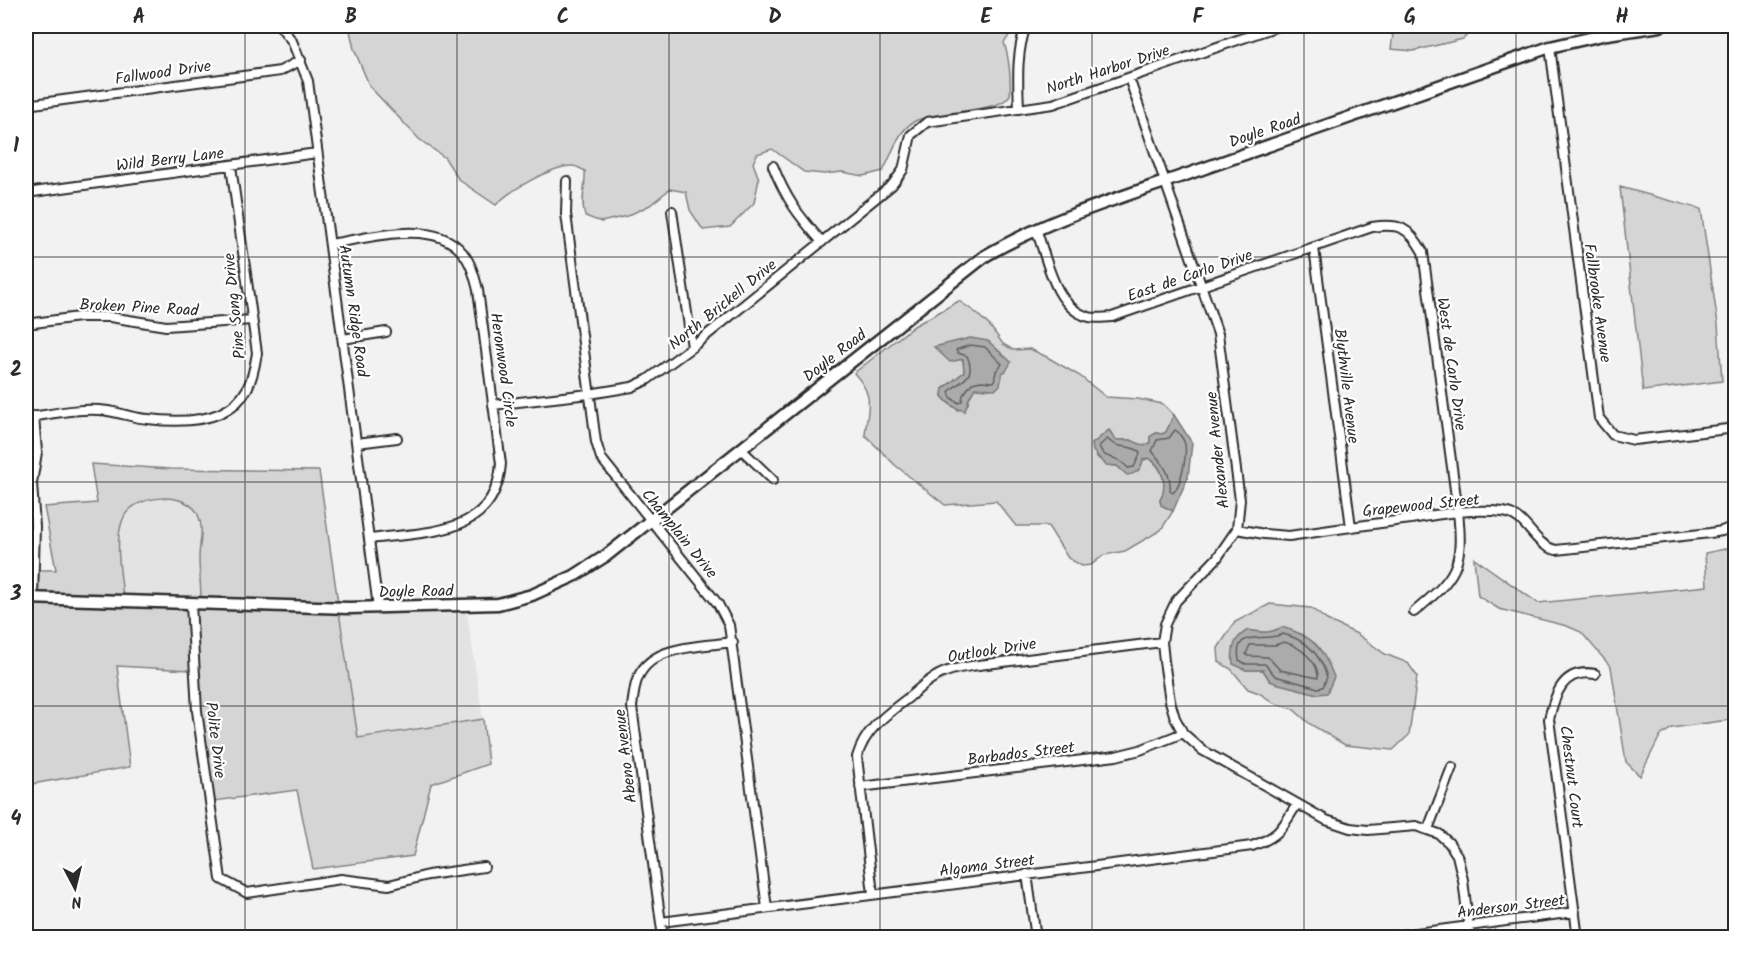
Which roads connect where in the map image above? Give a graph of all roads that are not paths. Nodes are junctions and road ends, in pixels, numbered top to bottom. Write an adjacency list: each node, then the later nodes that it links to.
1 (280, 26): 6 (street, Autumn Ridge Road)
2 (1026, 26): 9 (street)
3 (1278, 26): 7 (street, North Harbor Drive)
4 (1660, 26): 5 (main road, Doyle Road)
5 (1550, 47): 15 (main road, Doyle Road); 32 (street, Fallbrooke Avenue)
6 (301, 60): 8 (street, Fallwood Drive); 11 (street, Autumn Ridge Road)
7 (1129, 78): 9 (street, North Harbor Drive); 15 (street, Alexander Avenue)
8 (26, 105)
9 (1019, 109): 10 (street, North Harbor Drive)
10 (911, 135): 20 (street, North Brickell Drive)
11 (317, 153): 13 (street, Wild Berry Lane); 21 (street, Autumn Ridge Road)
12 (772, 165): 20 (street)
13 (231, 166): 16 (street, Wild Berry Lane); 24 (street, Pine Song Drive)
14 (567, 181): 29 (street, Champlain Drive)
15 (1166, 182): 19 (main road, Doyle Road); 23 (street, Alexander Avenue)
16 (26, 193)
17 (672, 211): 28 (street)
18 (1402, 227): 22 (street, East de Carlo Drive); 38 (street, West de Carlo Drive)
19 (1036, 229): 23 (street, East de Carlo Drive); 36 (main road, Doyle Road)
20 (822, 242): 28 (street, North Brickell Drive)
21 (330, 244): 27 (street, Autumn Ridge Road); 30 (street, Heronwood Circle)
22 (1314, 249): 23 (street, East de Carlo Drive); 41 (street, Blythville Avenue)
23 (1203, 286): 42 (street, Alexander Avenue)
24 (252, 320): 25 (street, Broken Pine Road); 31 (street, Pine Song Drive)
25 (26, 324)
26 (386, 332): 27 (street)
27 (343, 339): 35 (street, Autumn Ridge Road)
28 (692, 348): 29 (street, North Brickell Drive)
29 (589, 394): 30 (street, North Brickell Drive); 39 (street, Champlain Drive)
30 (493, 405): 43 (street, Heronwood Circle)
31 (30, 417): 44 (street)
32 (1735, 428): 34 (street)
33 (397, 438): 35 (street)
34 (1736, 439)
35 (357, 442): 43 (street, Autumn Ridge Road)
36 (741, 449): 37 (street); 39 (main road, Doyle Road)
37 (773, 480)
38 (1458, 512): 40 (street, Grapewood Street); 41 (street, Grapewood Street); 47 (street, West de Carlo Drive)
39 (651, 521): 46 (main road, Doyle Road); 48 (street, Champlain Drive)
40 (1736, 525)
41 (1351, 527): 42 (street, Grapewood Street)
42 (1237, 529): 49 (street, Alexander Avenue)
43 (370, 539): 46 (street, Autumn Ridge Road)
44 (29, 598): 45 (main road, Doyle Road)
45 (191, 604): 46 (main road, Doyle Road); 56 (street, Polite Drive)
46 (378, 607)
47 (1414, 612)
48 (733, 642): 59 (street, Champlain Drive); 61 (street, Abeno Avenue)
49 (1162, 642): 51 (street, Alexander Avenue); 53 (street, Outlook Drive)
50 (1595, 674): 60 (street, Chestnut Court)
51 (1182, 733): 53 (street, Barbados Street); 54 (street, Alexander Avenue)
52 (1452, 766): 55 (street)
53 (860, 787): 58 (street, Outlook Drive)
54 (1297, 804): 55 (street, Alexander Avenue); 57 (street, Algoma Street)
55 (1428, 829): 62 (street)
56 (484, 867)
57 (1027, 874): 58 (street, Algoma Street); 64 (street)
58 (873, 894): 59 (street, Algoma Street)
59 (767, 908): 61 (street, Algoma Street)
60 (1575, 912): 62 (street, Anderson Street); 67 (street)
61 (661, 922): 63 (street, Abeno Avenue)
62 (1469, 925): 65 (street, Anderson Street); 66 (street)
63 (663, 938)
64 (1036, 938)
65 (1379, 938)
66 (1470, 938)
67 (1578, 938)

